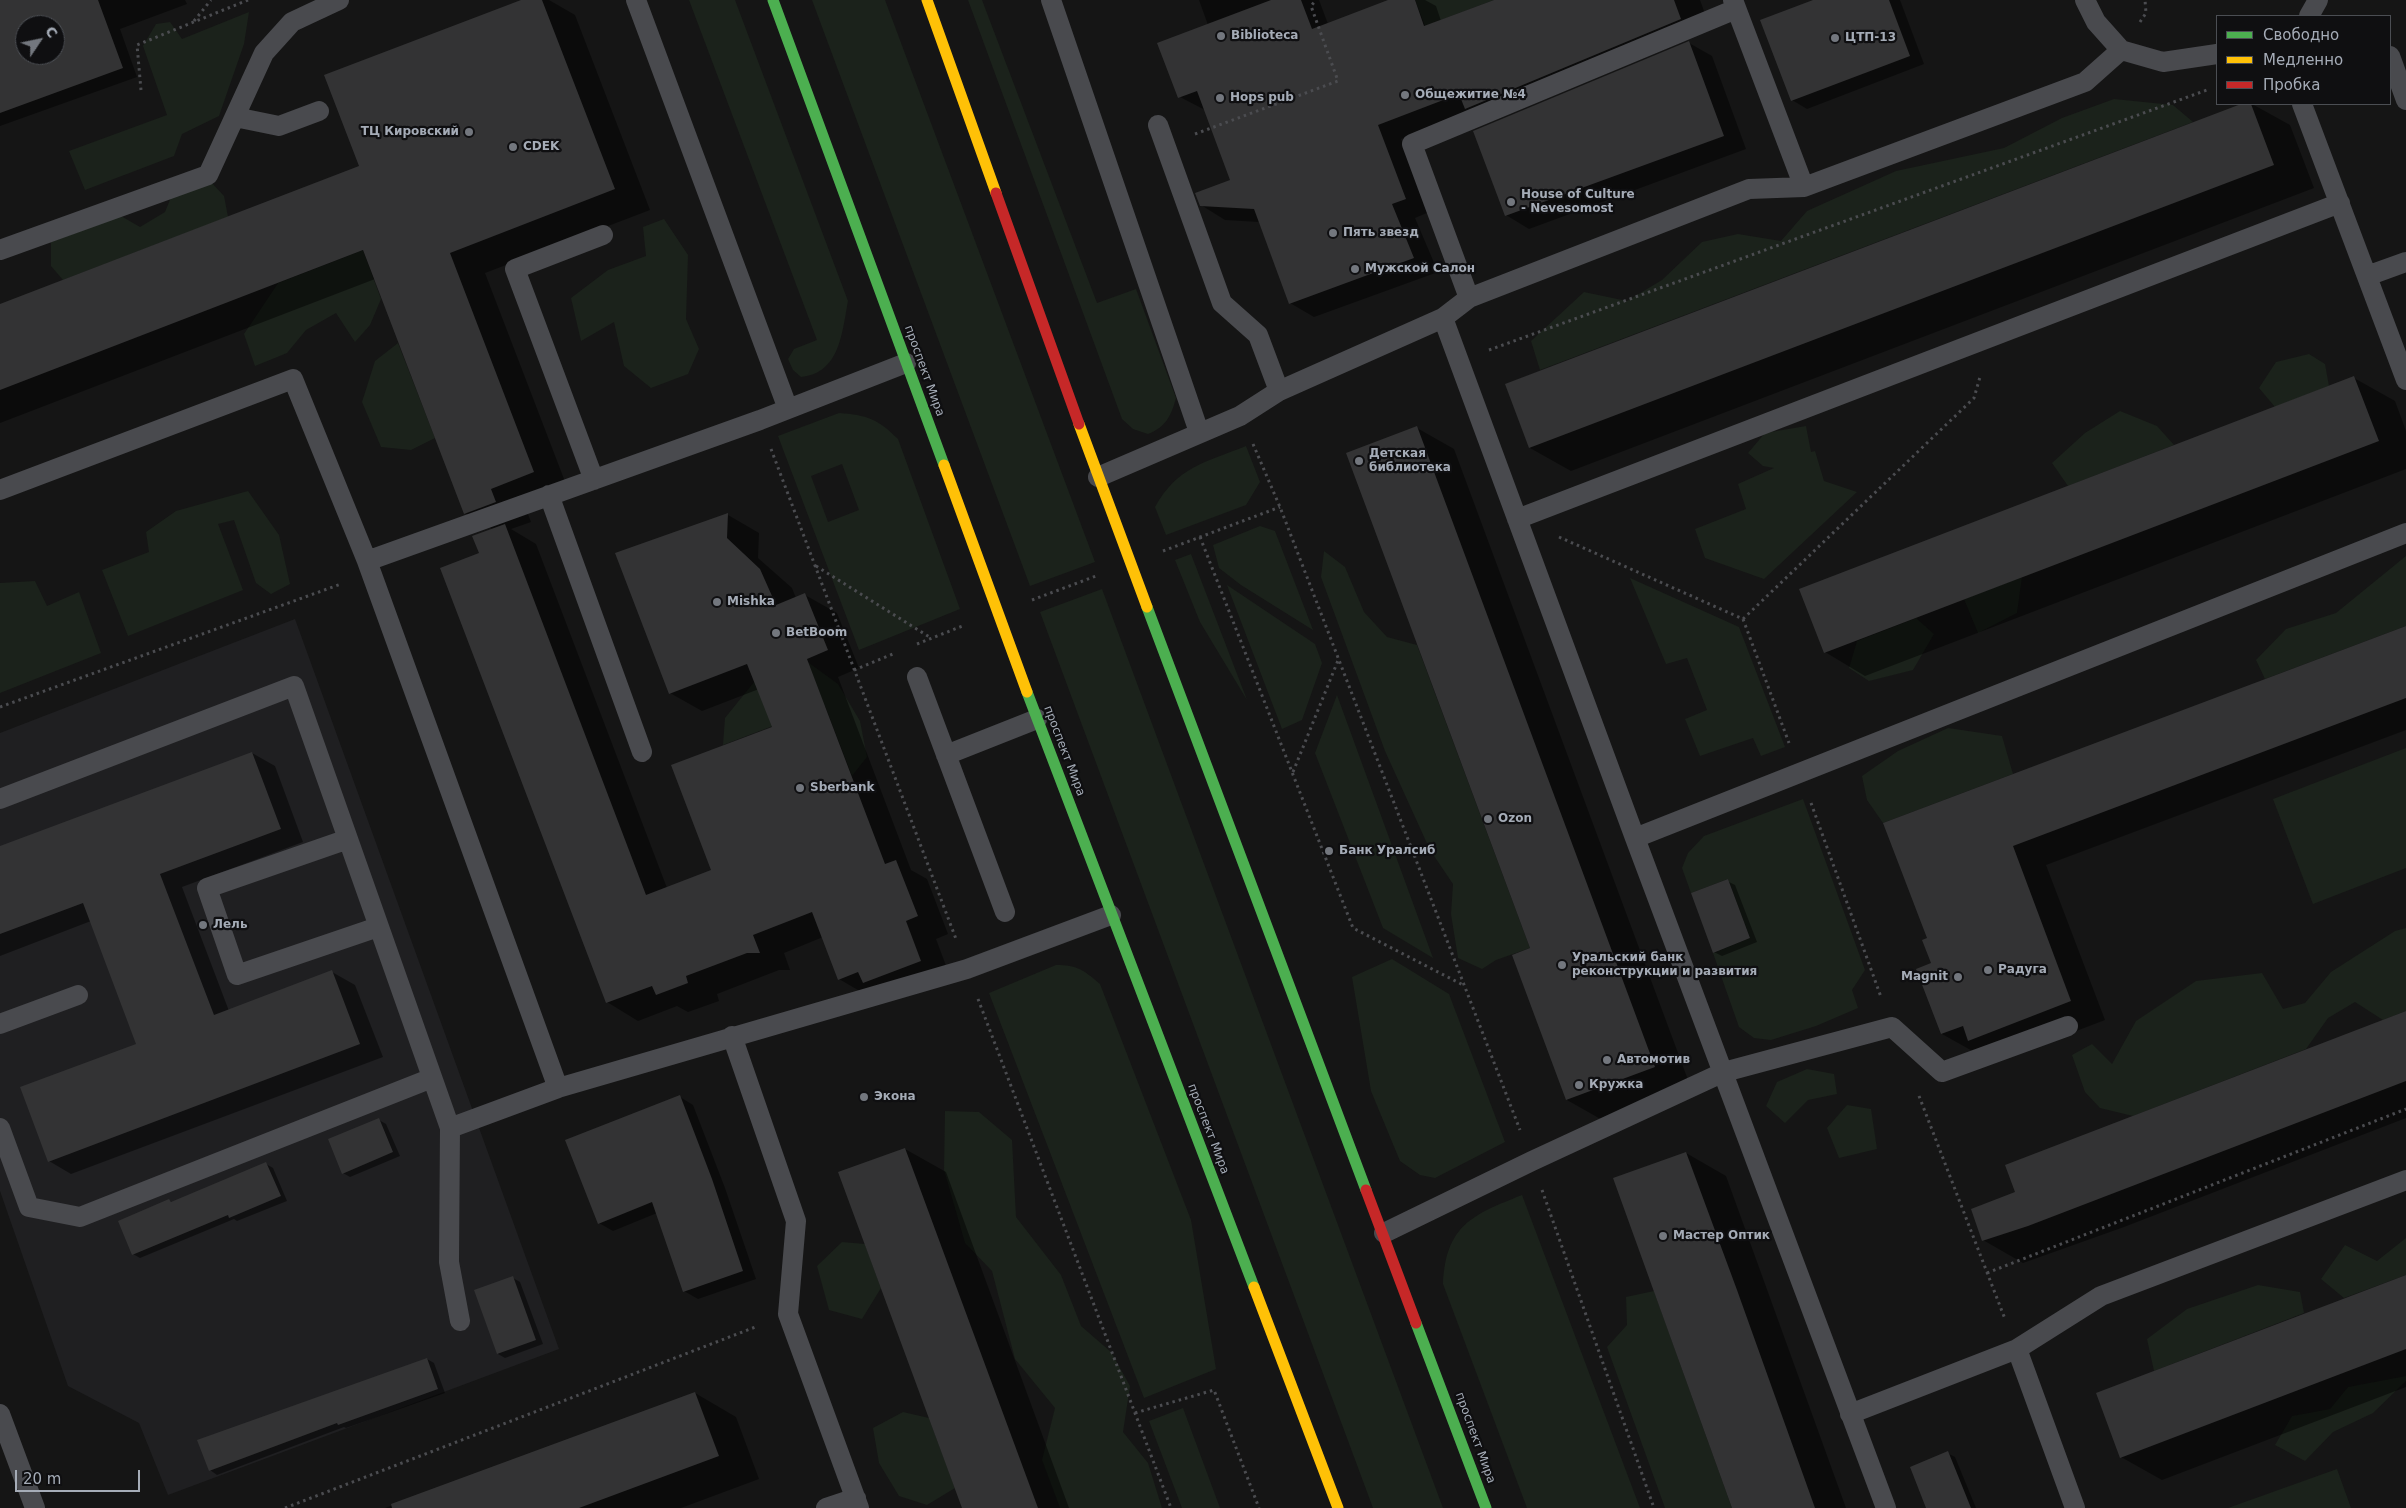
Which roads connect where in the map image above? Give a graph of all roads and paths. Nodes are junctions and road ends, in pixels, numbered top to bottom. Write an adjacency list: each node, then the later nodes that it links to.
1 (212, 0): 11 (path)
2 (248, 0): 11 (path)
3 (339, 0): 22 (lane)
4 (636, 0): 38 (lane)
5 (773, 0): 35 (main road, проспект Мира)
6 (928, 0): 42 (main road, проспект Мира)
7 (1051, 0): 41 (lane)
8 (1316, 0): 24 (path)
9 (2085, 0): 14 (lane)
10 (1734, 5): 25 (lane); 31 (lane)
11 (193, 22): 17 (path)
12 (2391, 47): 13 (lane)
13 (2406, 49)
14 (2121, 50): 15 (lane); 25 (lane)
15 (2216, 54)
16 (2391, 59): 19 (lane)
17 (142, 90)
18 (2208, 90): 34 (path)
19 (2406, 100)
20 (2302, 105): 26 (lane)
21 (319, 112): 22 (lane)
22 (235, 118): 28 (lane)
23 (1158, 126): 24 (lane)
24 (1165, 146): 37 (lane)
25 (1804, 187): 31 (lane)
26 (2340, 203): 30 (lane); 33 (lane)
27 (603, 235): 43 (lane)
28 (0, 250)
29 (2406, 262): 30 (lane)
30 (2367, 276): 36 (lane)
31 (1469, 298): 32 (lane)
32 (1443, 318): 34 (lane); 37 (lane)
33 (1991, 337): 47 (lane); 54 (path)
34 (1458, 361): 47 (lane)
35 (906, 363): 38 (lane); 53 (main road, проспект Мира)
36 (2406, 380)
37 (1279, 391): 39 (lane)
38 (788, 409): 40 (lane)
39 (1240, 416): 41 (lane); 46 (path)
40 (760, 420): 43 (lane); 51 (path)
41 (1199, 432): 42 (lane)
42 (1098, 477): 50 (main road, проспект Мира)
43 (594, 480): 45 (lane)
44 (0, 490): 52 (lane)
45 (549, 496): 52 (lane); 63 (lane)
46 (1280, 506): 49 (path); 58 (path)
47 (1517, 519): 54 (path); 68 (lane)
48 (2406, 533): 66 (lane)
49 (1200, 537): 50 (path); 65 (path)
50 (1132, 562): 53 (path); 89 (main road, проспект Мира)
51 (815, 566): 55 (path); 59 (path)
52 (369, 567): 61 (path); 82 (lane)
53 (999, 612): 55 (path); 62 (main road, проспект Мира)
54 (1743, 619): 66 (path)
55 (932, 638): 56 (path)
56 (915, 646)
57 (898, 652): 59 (path)
58 (1339, 658): 65 (path); 74 (path)
59 (854, 670): 73 (path)
60 (917, 677): 64 (lane)
61 (0, 706)
62 (1037, 720): 64 (lane); 71 (main road, проспект Мира)
63 (642, 752)
64 (946, 755): 70 (lane)
65 (1292, 773): 74 (path)
66 (1800, 773): 68 (lane); 78 (path)
67 (0, 800): 69 (lane)
68 (1635, 838): 80 (lane)
69 (348, 839): 72 (lane); 72 (lane)
70 (1005, 912)
71 (1111, 915): 73 (lane); 103 (main road, проспект Мира)
72 (378, 926): 81 (lane)
73 (967, 969): 79 (lane); 94 (path)
74 (1465, 986): 87 (path)
75 (78, 995): 76 (lane)
76 (0, 1024)
77 (2068, 1026): 78 (lane)
78 (1892, 1027): 80 (lane)
79 (732, 1036): 82 (lane); 91 (lane)
80 (1724, 1072): 87 (lane); 96 (lane)
81 (432, 1078): 85 (lane); 86 (lane)
82 (558, 1088): 86 (lane)
83 (1917, 1091): 90 (path)
84 (2406, 1109): 90 (path)
85 (0, 1128)
86 (450, 1128): 92 (lane)
87 (1532, 1161): 89 (lane); 105 (path)
88 (2406, 1180): 93 (lane)
89 (1384, 1233): 104 (main road, проспект Мира)
90 (1987, 1273): 93 (path)
91 (788, 1314): 97 (lane); 99 (path)
92 (460, 1321)
93 (2017, 1349): 96 (lane); 107 (lane)
94 (1134, 1413): 101 (path); 102 (path)
95 (0, 1414): 98 (lane)
96 (1850, 1414): 106 (lane)
97 (858, 1503): 100 (lane)
98 (35, 1508)
99 (285, 1508)
100 (826, 1508)
101 (1171, 1508)
102 (1259, 1508)
103 (1338, 1508)
104 (1486, 1508)
105 (1654, 1508)
106 (1886, 1508)
107 (2074, 1508)

